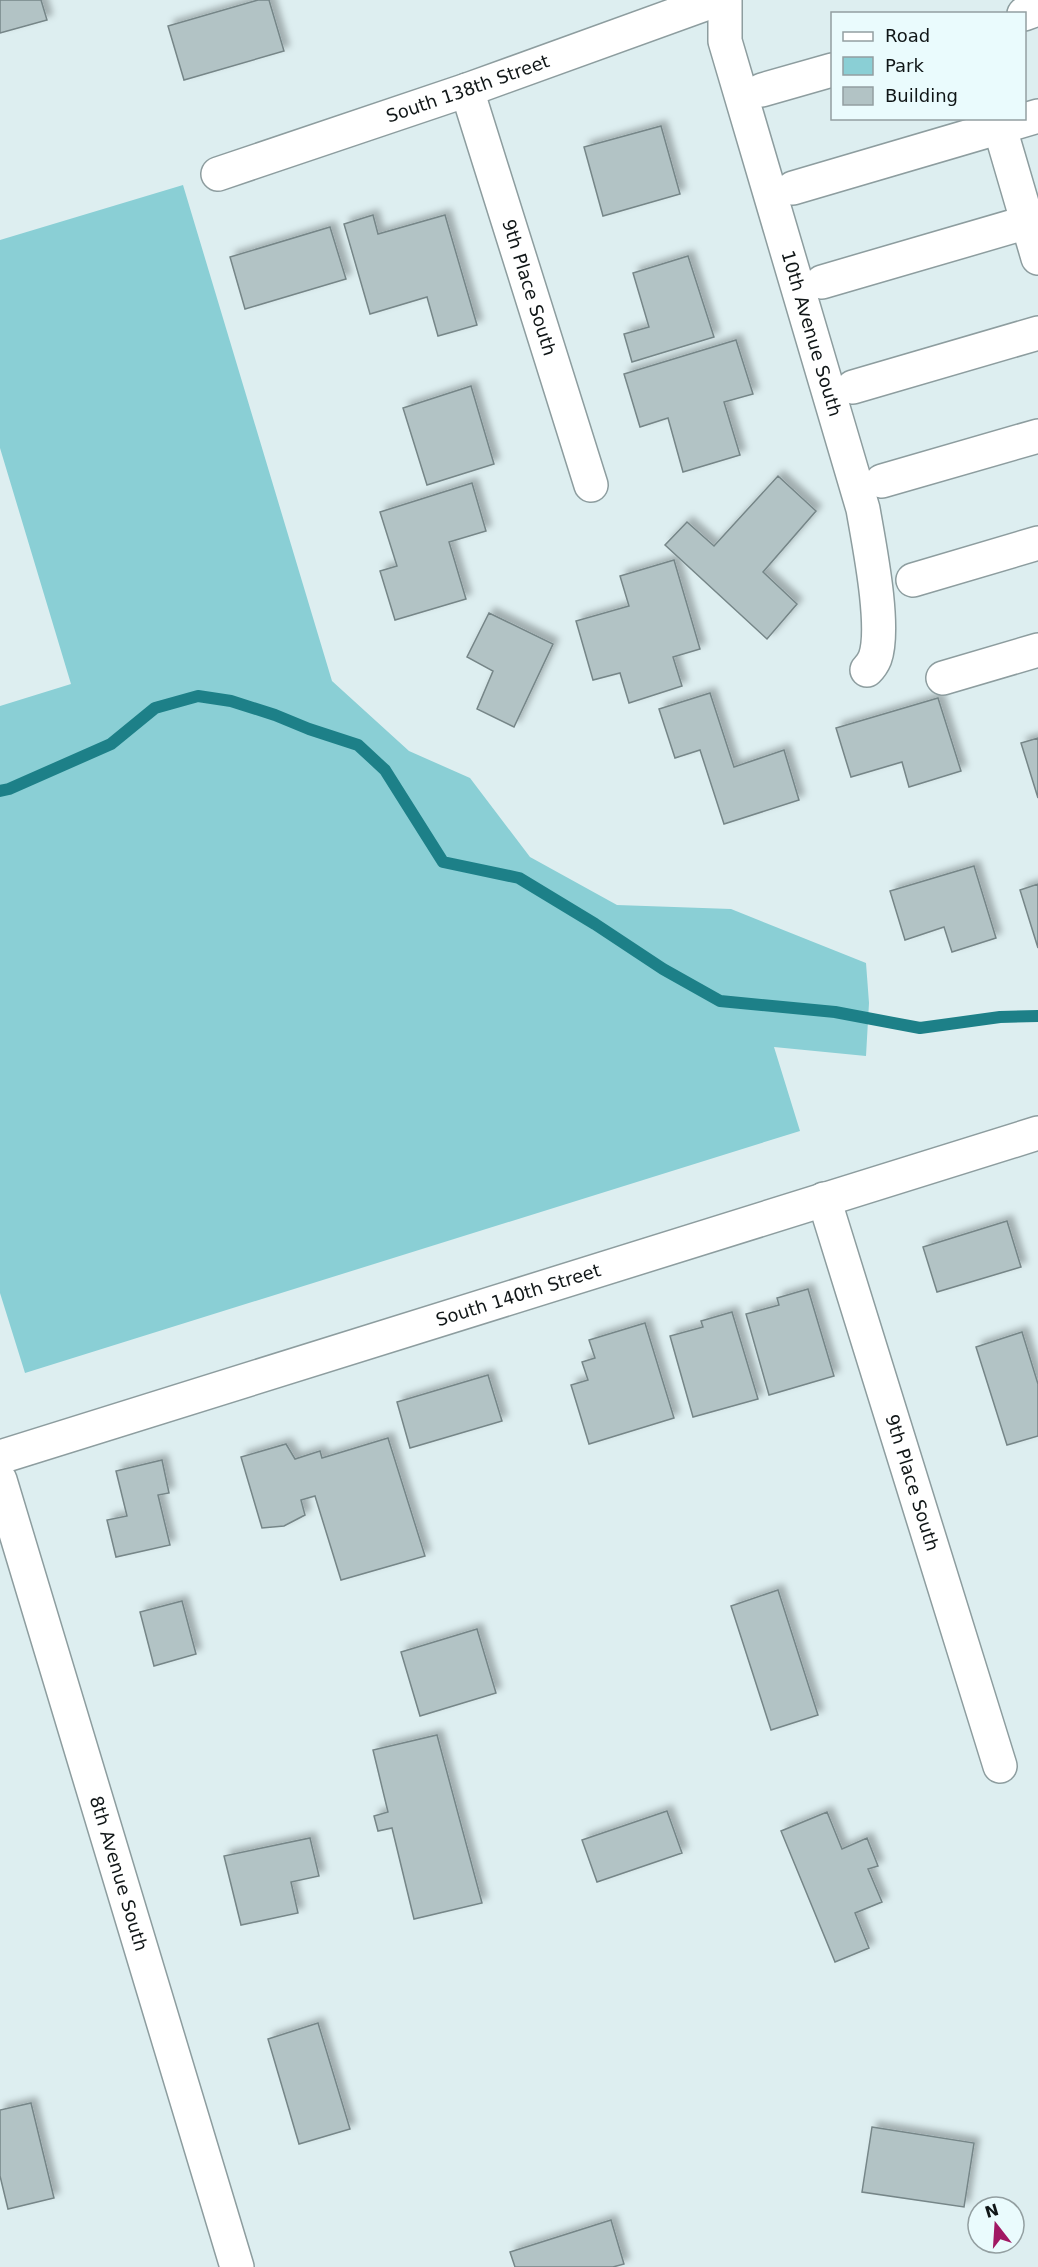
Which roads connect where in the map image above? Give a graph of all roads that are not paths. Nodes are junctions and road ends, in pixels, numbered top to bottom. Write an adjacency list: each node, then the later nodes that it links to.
1 (716, 0): 4 (street, South 138th Street)
2 (725, 0): 21 (street, 10th Avenue South)
3 (831, 70): 5 (street)
4 (467, 90): 8 (street, South 138th Street); 17 (street, 9th Place South)
5 (762, 90)
6 (1016, 120): 7 (street)
7 (999, 123): 9 (street); 10 (street)
8 (218, 174)
9 (793, 188)
10 (1033, 220): 11 (street); 12 (street)
11 (1038, 258)
12 (822, 282)
13 (1038, 333): 14 (street)
14 (854, 387)
15 (1038, 436): 16 (street)
16 (882, 481)
17 (591, 485)
18 (1038, 543): 19 (street)
19 (913, 580)
20 (1038, 650): 22 (street)
21 (867, 670)
22 (943, 678)
23 (1038, 1133): 24 (street, South 140th Street)
24 (824, 1199): 25 (street, South 140th Street); 27 (street, 9th Place South)
25 (0, 1457)
26 (0, 1480): 28 (street, 8th Avenue South)
27 (1000, 1766)
28 (237, 2267)

